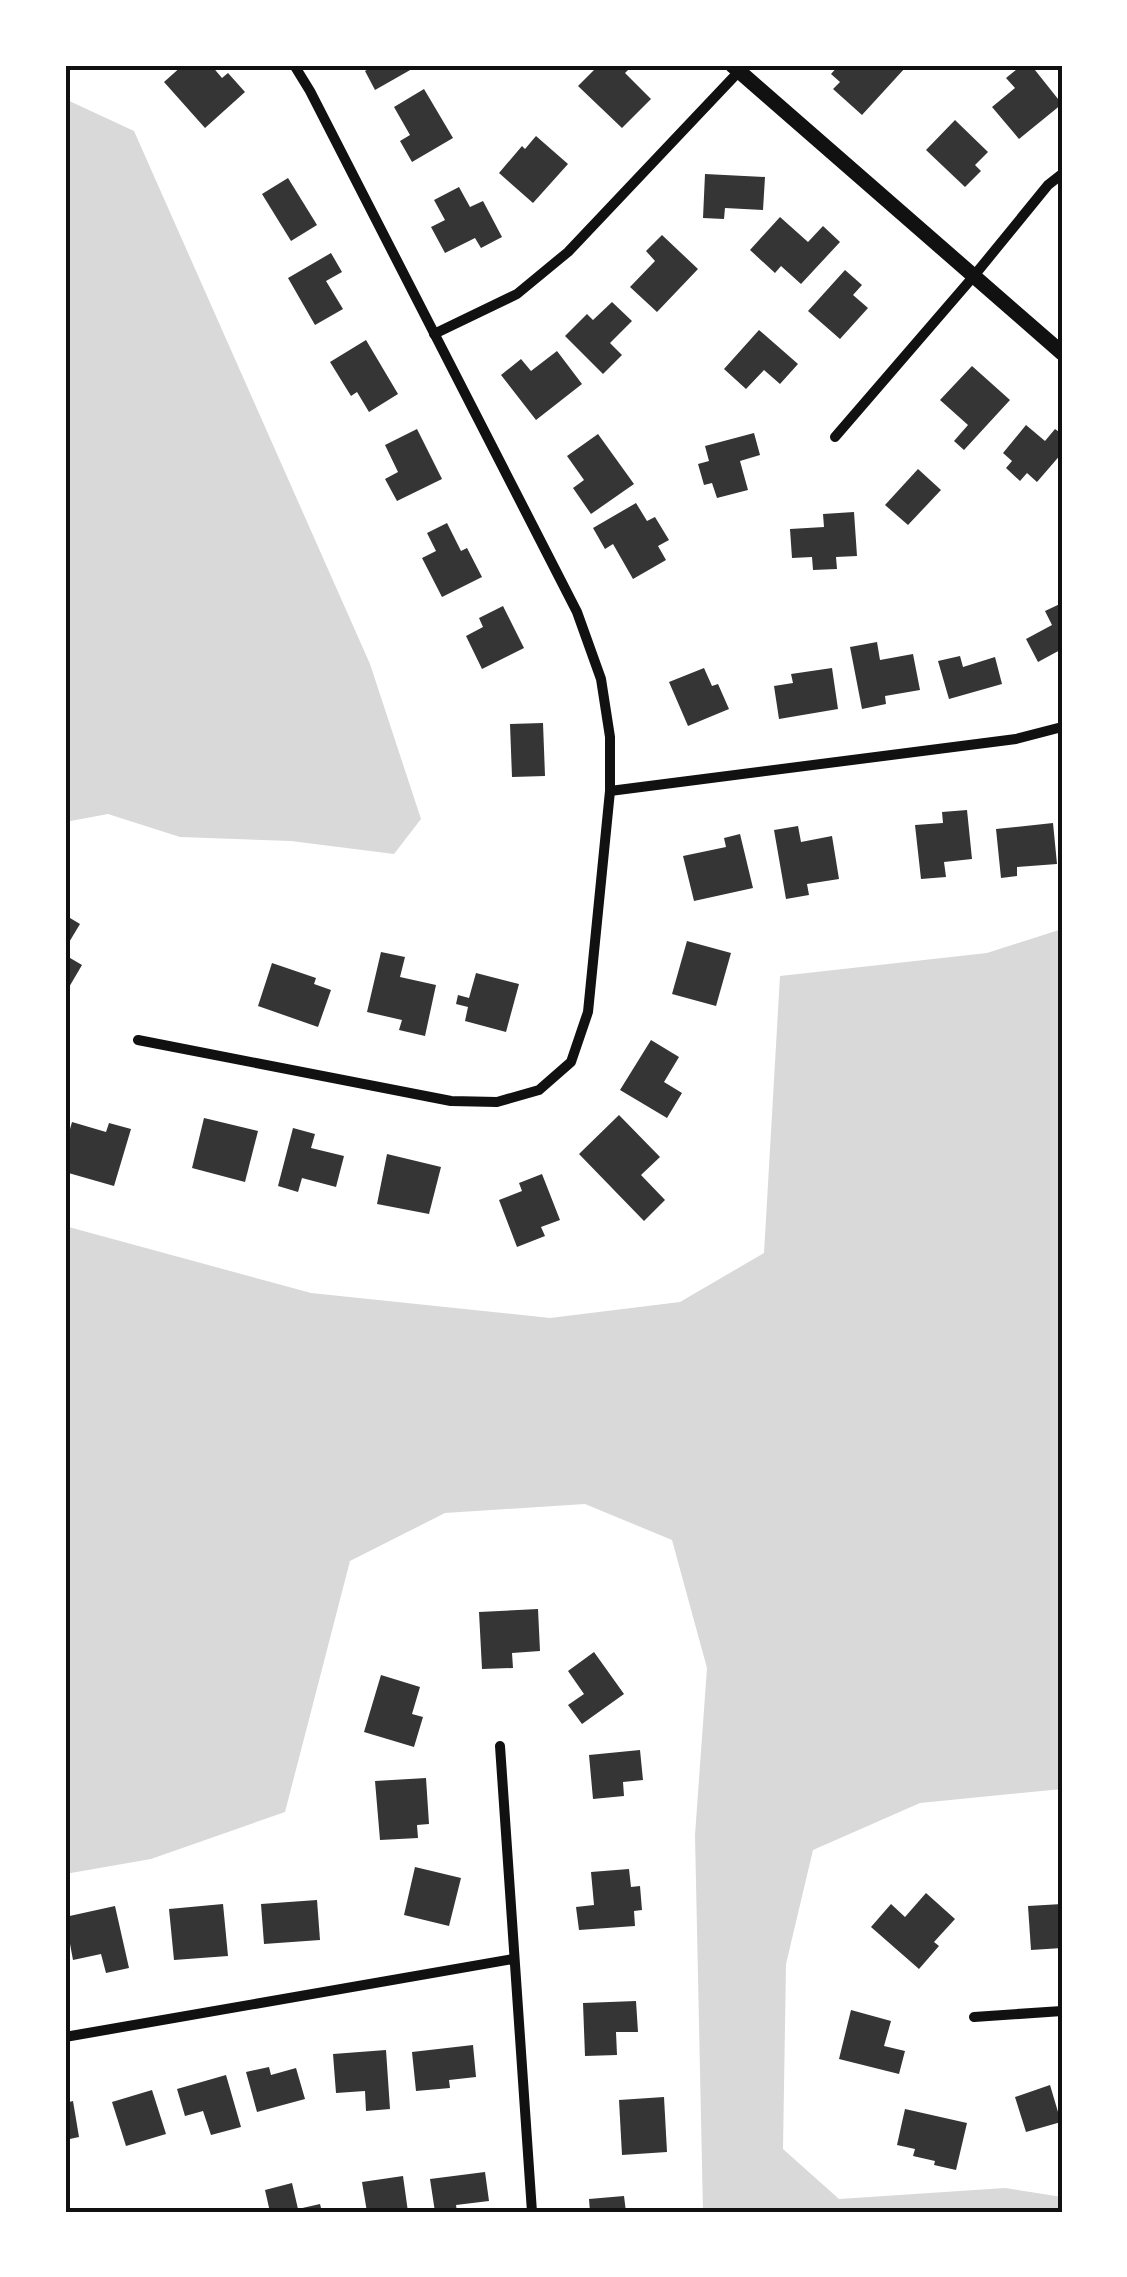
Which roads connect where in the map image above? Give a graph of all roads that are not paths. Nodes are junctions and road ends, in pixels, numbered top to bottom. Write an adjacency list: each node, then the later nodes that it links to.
1 (294, 65): 5 (street)
2 (739, 67): 4 (street); 5 (street)
3 (1062, 174): 4 (street)
4 (973, 277): 6 (street); 7 (street)
5 (434, 334): 9 (street)
6 (1062, 353)
7 (835, 437)
8 (1062, 728): 9 (street)
9 (610, 791): 10 (street)
10 (138, 1040)
11 (500, 1746): 12 (street)
12 (513, 1959): 15 (street); 16 (street)
13 (1062, 2012): 14 (street)
14 (974, 2017)
15 (65, 2037)
16 (532, 2212)

